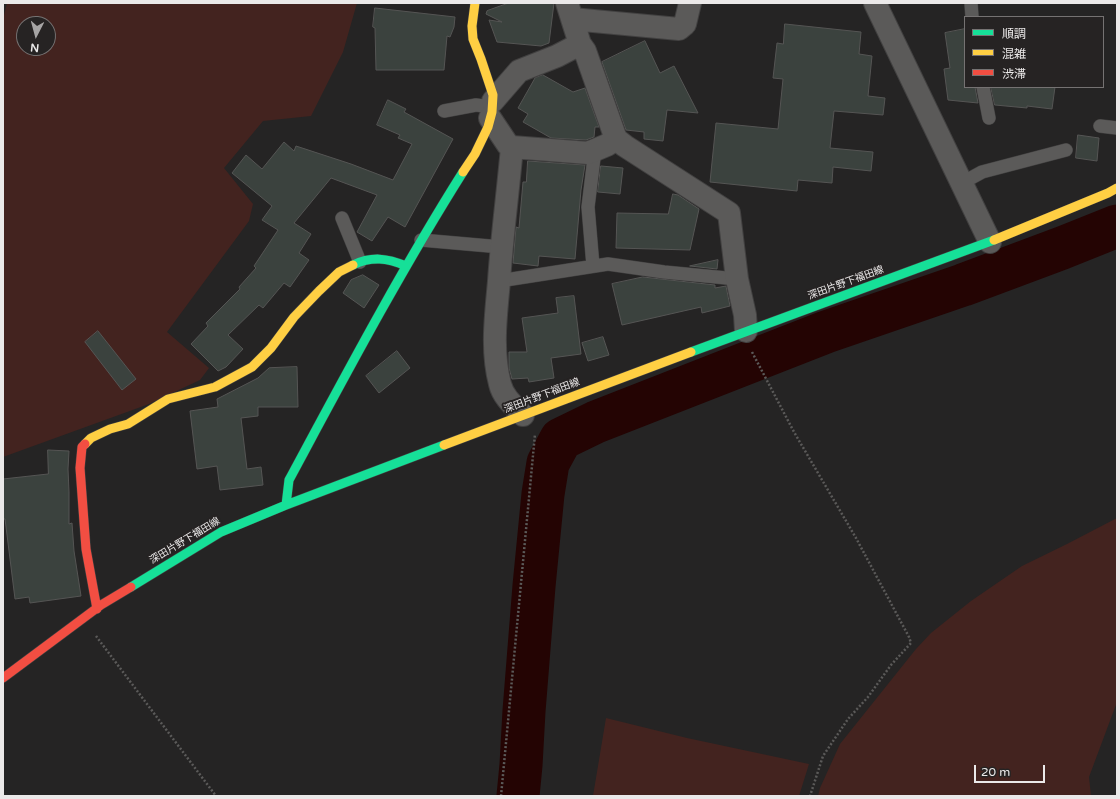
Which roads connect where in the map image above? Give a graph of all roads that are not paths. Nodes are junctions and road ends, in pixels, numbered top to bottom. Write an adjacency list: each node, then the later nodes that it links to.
1 (475, 3): 9 (main road)
2 (690, 3): 5 (street)
3 (875, 3): 18 (street)
4 (971, 3): 6 (lane)
5 (570, 11): 7 (street)
6 (972, 16)
7 (580, 44): 9 (street); 14 (street)
8 (983, 88): 11 (lane)
9 (492, 109): 10 (lane); 15 (street); 21 (main road)
10 (444, 111)
11 (989, 118)
12 (1100, 126): 13 (lane)
13 (1117, 128)
14 (616, 138): 16 (street); 27 (street)
15 (512, 148): 16 (street); 23 (street)
16 (595, 150): 26 (lane)
17 (1066, 150): 18 (lane)
18 (962, 183): 22 (street)
19 (1117, 188): 22 (main road, 深田片野下福田線)
20 (342, 218): 24 (lane)
21 (421, 240): 23 (lane); 25 (main road)
22 (990, 242): 29 (main road, 深田片野下福田線)
23 (501, 247): 28 (street)
24 (360, 262): 25 (main road); 32 (main road)
25 (406, 266): 31 (main road)
26 (593, 266): 27 (lane); 28 (lane)
27 (737, 279): 29 (street)
28 (499, 281): 30 (street)
29 (746, 331): 30 (main road, 深田片野下福田線)
30 (527, 414): 31 (main road, 深田片野下福田線)
31 (286, 505): 32 (main road, 深田片野下福田線)
32 (97, 608): 33 (main road, 深田片野下福田線)
33 (3, 678)

